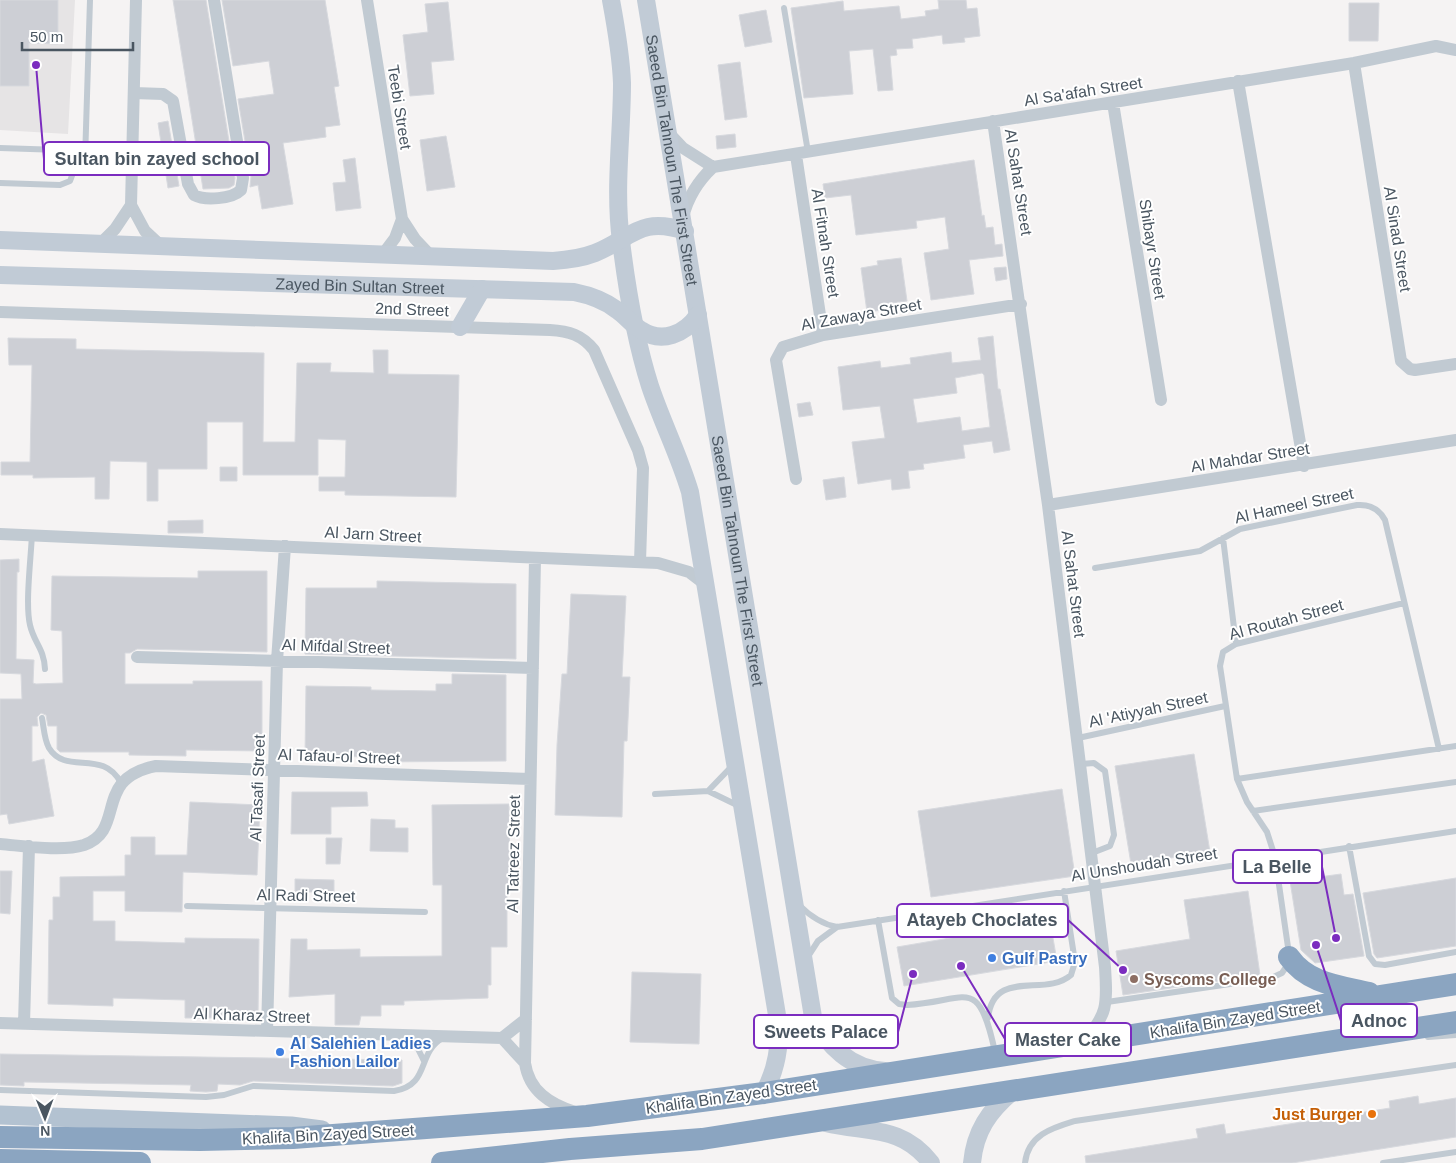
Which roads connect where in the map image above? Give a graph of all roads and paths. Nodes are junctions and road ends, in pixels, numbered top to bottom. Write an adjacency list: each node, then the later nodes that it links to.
1 (90, 0): 18 (lane)
2 (136, 0): 11 (street)
3 (214, 0): 11 (street)
4 (367, 0): 23 (street, Teebi Street)
5 (611, 0): 25 (main road)
6 (646, 0): 14 (main road, Saeed Bin Tahnoun The First Street)
7 (784, 8): 16 (lane)
8 (1456, 50): 9 (street, Al Sa'afah Street)
9 (1354, 63): 10 (street, Al Sa'afah Street); 39 (street, Al Sinad Street)
10 (1238, 81): 12 (street, Al Sa'afah Street); 42 (street)
11 (134, 93): 19 (street)
12 (1114, 103): 13 (street, Al Sa'afah Street); 40 (street, Shibayr Street)
13 (994, 121): 16 (street, Al Sa'afah Street); 33 (street, Al Sahat Street)
14 (667, 131): 20 (street); 24 (main road, Saeed Bin Tahnoun The First Street)
15 (0, 148): 17 (lane)
16 (802, 154): 20 (street, Al Sa'afah Street); 38 (street, Al Fitnah Street)
17 (74, 160): 18 (lane); 21 (lane)
18 (85, 160): 19 (lane)
19 (132, 162): 22 (street)
20 (713, 167): 24 (street)
21 (0, 183)
22 (131, 205): 27 (street); 28 (street)
23 (402, 219): 29 (street); 30 (street, Teebi Street)
24 (684, 224): 25 (main road, Zayed Bin Sultan Street); 35 (main road, Saeed Bin Tahnoun The First Street)
25 (620, 238): 30 (main road, Zayed Bin Sultan Street); 36 (main road)
26 (0, 240): 27 (main road, Zayed Bin Sultan Street)
27 (101, 243): 28 (main road, Zayed Bin Sultan Street)
28 (160, 245): 29 (main road, Zayed Bin Sultan Street)
29 (384, 254): 30 (main road, Zayed Bin Sultan Street)
30 (431, 256)
31 (0, 275): 32 (main road, Zayed Bin Sultan Street)
32 (482, 289): 36 (main road, Zayed Bin Sultan Street); 37 (main road)
33 (1021, 304): 38 (street, Al Zawaya Street); 44 (street, Al Sahat Street)
34 (0, 312): 37 (street, 2nd Street)
35 (698, 315): 36 (main road, Zayed Bin Sultan Street); 83 (main road, Saeed Bin Tahnoun The First Street)
36 (634, 326): 52 (main road)
37 (460, 327): 50 (street, 2nd Street)
38 (823, 335): 43 (street, Al Zawaya Street)
39 (1456, 364)
40 (1161, 400)
41 (1456, 440): 42 (street, Al Mahdar Street)
42 (1304, 466): 44 (street, Al Mahdar Street)
43 (796, 479)
44 (1048, 505): 61 (street, Al Sahat Street)
45 (0, 534): 46 (street, Al Jarn Street)
46 (32, 534): 48 (street, Al Jarn Street); 58 (lane)
47 (1222, 538): 51 (lane, Al Hameel Street); 53 (lane, Al Hameel Street); 54 (lane)
48 (285, 546): 49 (street, Al Jarn Street); 56 (street, Al Tasafi Street)
49 (535, 558): 50 (street, Al Jarn Street); 57 (street, Al Tatreez Street)
50 (640, 562): 52 (street, Al Jarn Street)
51 (1095, 568)
52 (706, 585): 64 (main road)
53 (1404, 603): 54 (lane, Al Routah Street); 63 (lane, Al Hameel Street)
54 (1236, 644): 59 (lane, Al Routah Street)
55 (137, 657): 56 (street, Al Mifdal Street)
56 (277, 661): 57 (street, Al Mifdal Street); 66 (street, Al Tasafi Street)
57 (533, 668): 67 (street, Al Tatreez Street)
58 (45, 669)
59 (1225, 706): 61 (lane, Al 'Atiyyah Street); 68 (lane, Al Routah Street)
60 (42, 718): 70 (lane)
61 (1078, 738): 65 (street, Al Sahat Street)
62 (1456, 746): 63 (lane)
63 (1439, 749): 68 (lane)
64 (735, 761): 71 (lane); 73 (main road)
65 (1081, 764): 79 (street, Al Sahat Street); 79 (lane)
66 (274, 770): 67 (street, Al Tafau-ol Street); 70 (street, Al Tafau-ol Street); 85 (street, Al Tasafi Street)
67 (530, 779): 95 (street, Al Tatreez Street)
68 (1237, 779): 74 (lane, Al Routah Street)
69 (1456, 782): 74 (lane)
70 (121, 783): 77 (street)
71 (708, 791): 72 (lane); 73 (lane)
72 (655, 794)
73 (743, 809): 114 (main road)
74 (1253, 811): 80 (lane, Al Routah Street)
75 (1456, 831): 78 (lane, Al Unshoudah Street)
76 (0, 844): 77 (street)
77 (29, 846): 99 (street)
78 (1349, 846): 80 (lane, Al Unshoudah Street); 89 (lane)
79 (1092, 854): 81 (street, Al Sahat Street)
80 (1276, 857): 81 (lane, Al Unshoudah Street); 90 (lane, Al Routah Street)
81 (1096, 886): 82 (lane, Al Unshoudah Street); 94 (street, Al Sahat Street)
82 (1064, 891): 87 (lane, Al Unshoudah Street); 96 (lane)
83 (791, 893): 88 (lane); 91 (main road, Saeed Bin Tahnoun The First Street)
84 (187, 906): 85 (lane, Al Radi Street)
85 (270, 908): 86 (lane, Al Radi Street); 100 (street, Al Tasafi Street)
86 (425, 912)
87 (878, 920): 88 (lane, Al Unshoudah Street); 96 (lane)
88 (837, 927): 91 (lane, Al Unshoudah Street)
89 (1456, 952)
90 (1290, 957): 93 (highway); 94 (lane)
91 (804, 973): 111 (main road, Saeed Bin Tahnoun The First Street)
92 (1456, 984): 93 (highway, Khalifa Bin Zayed Street)
93 (1380, 996): 106 (highway, Khalifa Bin Zayed Street)
94 (1107, 1002): 106 (street, Al Sahat Street)
95 (526, 1018): 104 (street); 109 (street, Al Tatreez Street)
96 (988, 1019): 107 (lane)
97 (1456, 1022): 105 (highway)
98 (0, 1023): 99 (street, Al Kharaz Street)
99 (24, 1024): 100 (street, Al Kharaz Street)
100 (266, 1031): 101 (street, Al Kharaz Street)
101 (401, 1035): 103 (street, Al Kharaz Street); 108 (lane)
102 (1456, 1035): 105 (lane)
103 (447, 1036): 104 (street, Al Kharaz Street); 108 (lane)
104 (502, 1038): 109 (street)
105 (1362, 1038): 113 (highway)
106 (1080, 1043): 107 (highway, Khalifa Bin Zayed Street)
107 (996, 1057): 111 (highway, Khalifa Bin Zayed Street)
108 (424, 1061): 112 (lane)
109 (525, 1063): 116 (street, Al Tatreez Street)
110 (1456, 1065): 127 (lane)
111 (895, 1072): 114 (highway, Khalifa Bin Zayed Street)
112 (0, 1090)
113 (1013, 1091): 117 (highway); 126 (main road)
114 (764, 1093): 116 (highway, Khalifa Bin Zayed Street)
115 (0, 1115): 118 (main road)
116 (587, 1116): 118 (highway, Khalifa Bin Zayed Street)
117 (821, 1121): 121 (highway); 125 (main road)
118 (341, 1134): 119 (highway, Khalifa Bin Zayed Street)
119 (0, 1137)
120 (1456, 1152): 128 (lane)
121 (561, 1156): 124 (highway)
122 (0, 1160): 123 (highway)
123 (140, 1163)
124 (442, 1163)
125 (931, 1163)
126 (972, 1163)
127 (1025, 1163)
128 (1383, 1163)

